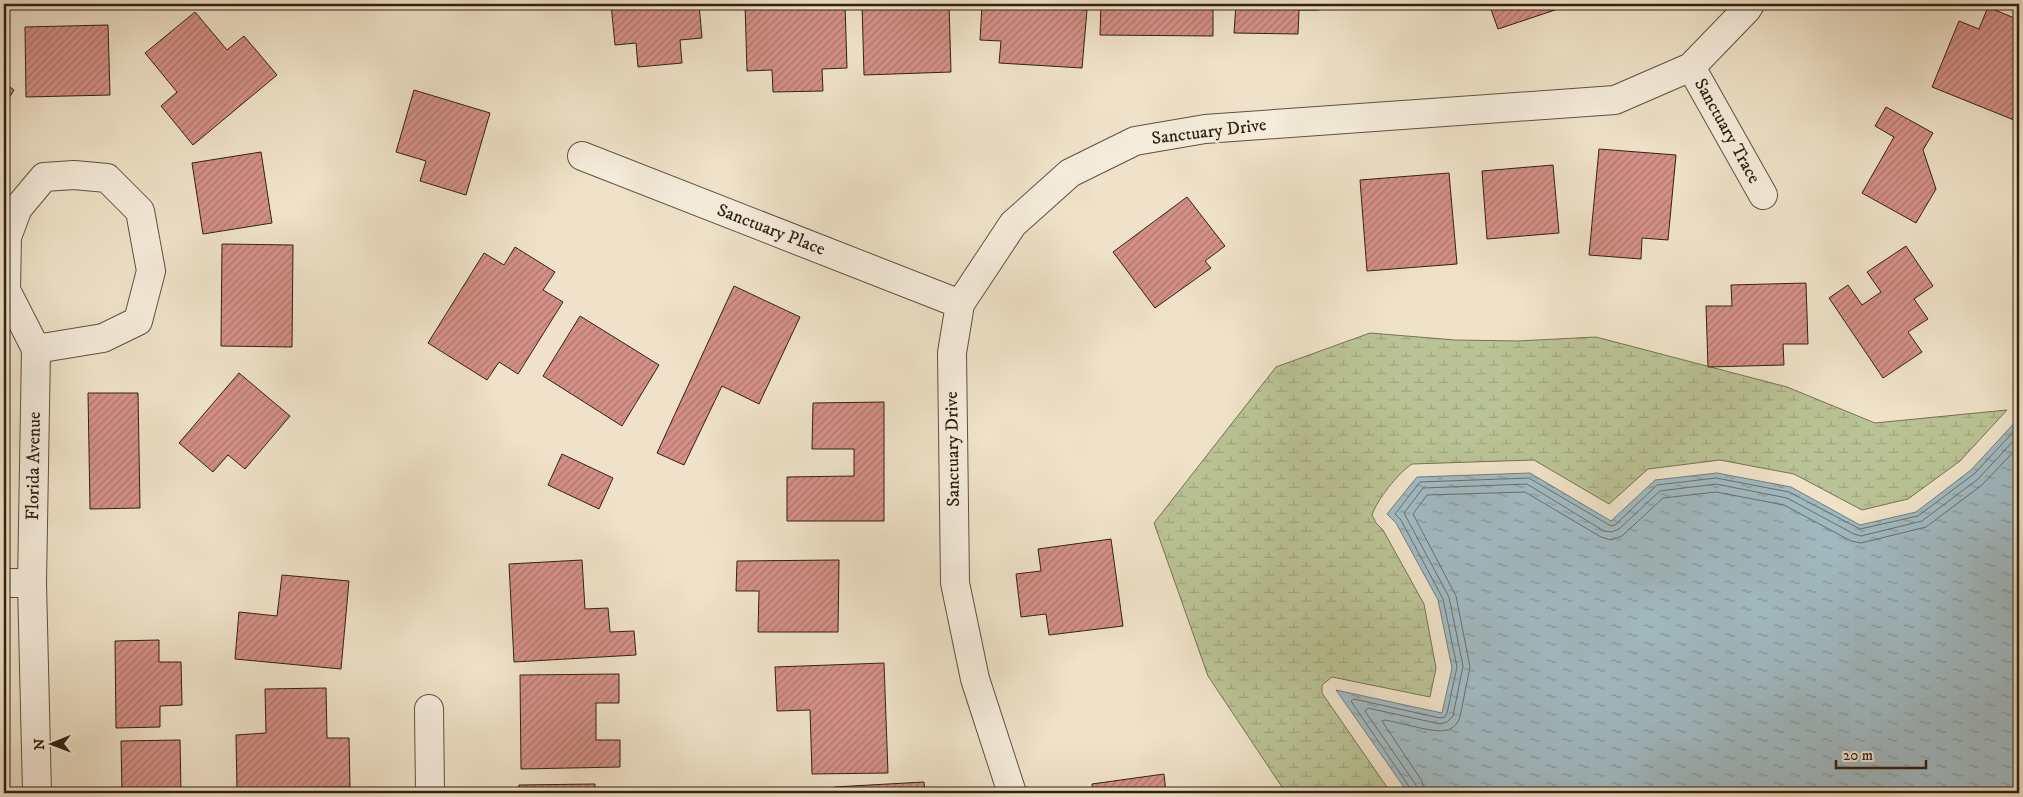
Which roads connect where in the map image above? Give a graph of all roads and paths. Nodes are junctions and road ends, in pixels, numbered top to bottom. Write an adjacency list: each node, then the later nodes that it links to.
1 (1750, 4): 2 (street, Sanctuary Drive)
2 (1691, 67): 4 (street, Sanctuary Trace); 5 (street, Sanctuary Drive)
3 (582, 156): 5 (street, Sanctuary Place)
4 (1763, 196)
5 (960, 304): 12 (street, Sanctuary Drive)
6 (36, 349): 6 (street, Florida Avenue); 7 (street, Florida Avenue)
7 (32, 582): 8 (street); 10 (street, Florida Avenue)
8 (4, 583)
9 (429, 709): 11 (street)
10 (37, 793)
11 (430, 793)
12 (1012, 793)

